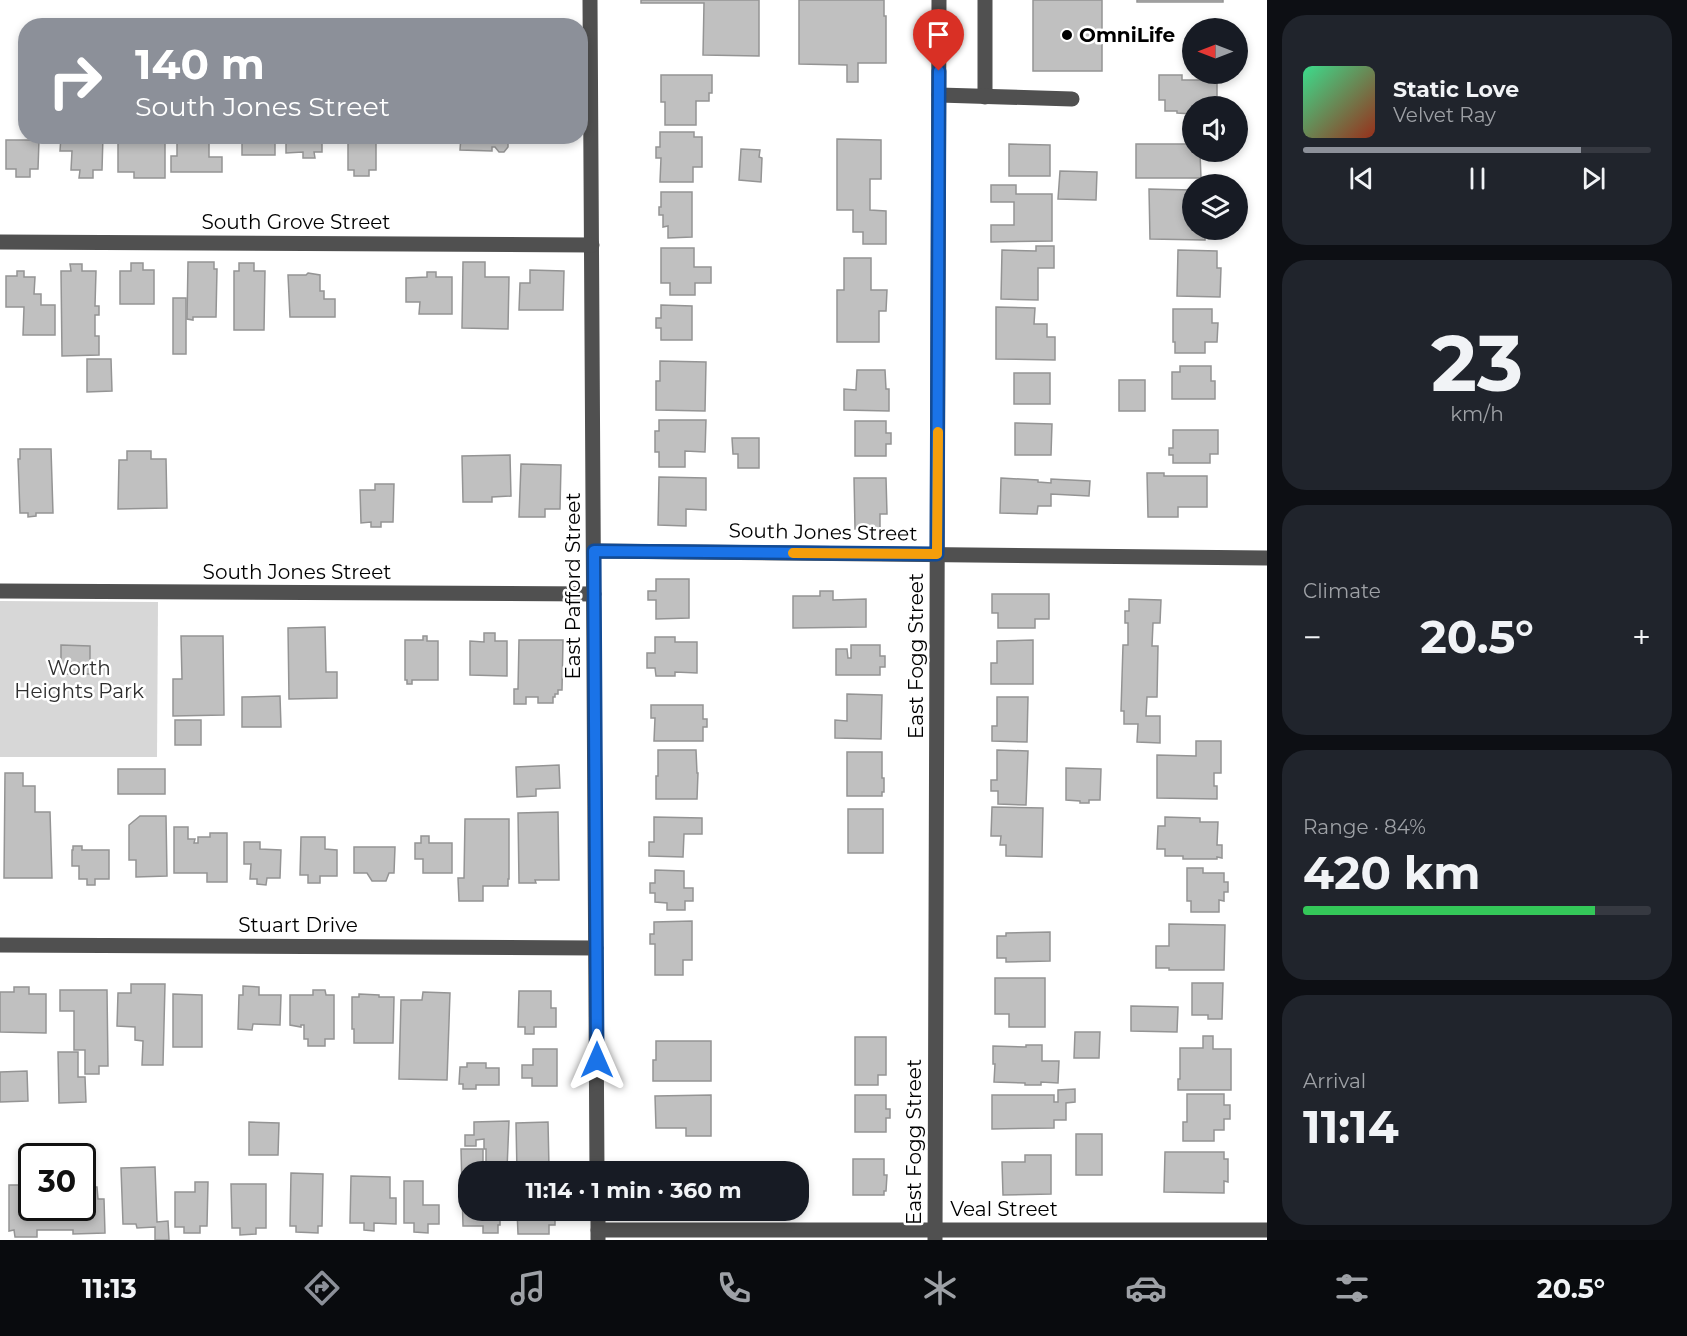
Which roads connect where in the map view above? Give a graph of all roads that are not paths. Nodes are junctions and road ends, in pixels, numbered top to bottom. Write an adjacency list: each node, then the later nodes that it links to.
1 (590, 0): 8 (street, East Pafford Street)
2 (939, 0): 4 (street, East Fogg Street)
3 (985, 0): 5 (street)
4 (939, 95): 5 (street); 10 (street, East Fogg Street)
5 (985, 97): 6 (street)
6 (1072, 99)
7 (0, 242): 8 (street, South Grove Street)
8 (592, 245): 9 (street, East Pafford Street)
9 (594, 551): 10 (street, South Jones Street); 13 (street, East Pafford Street)
10 (937, 554): 11 (street, South Jones Street); 19 (street, East Fogg Street)
11 (1267, 558)
12 (0, 591): 13 (street, South Jones Street)
13 (594, 594): 15 (street, East Pafford Street)
14 (0, 945): 15 (street, Stuart Drive)
15 (596, 948): 16 (street, East Pafford Street)
16 (597, 1161)
17 (1267, 1230): 19 (street, Veal Street)
18 (598, 1235): 19 (street, Veal Street)
19 (935, 1235)

